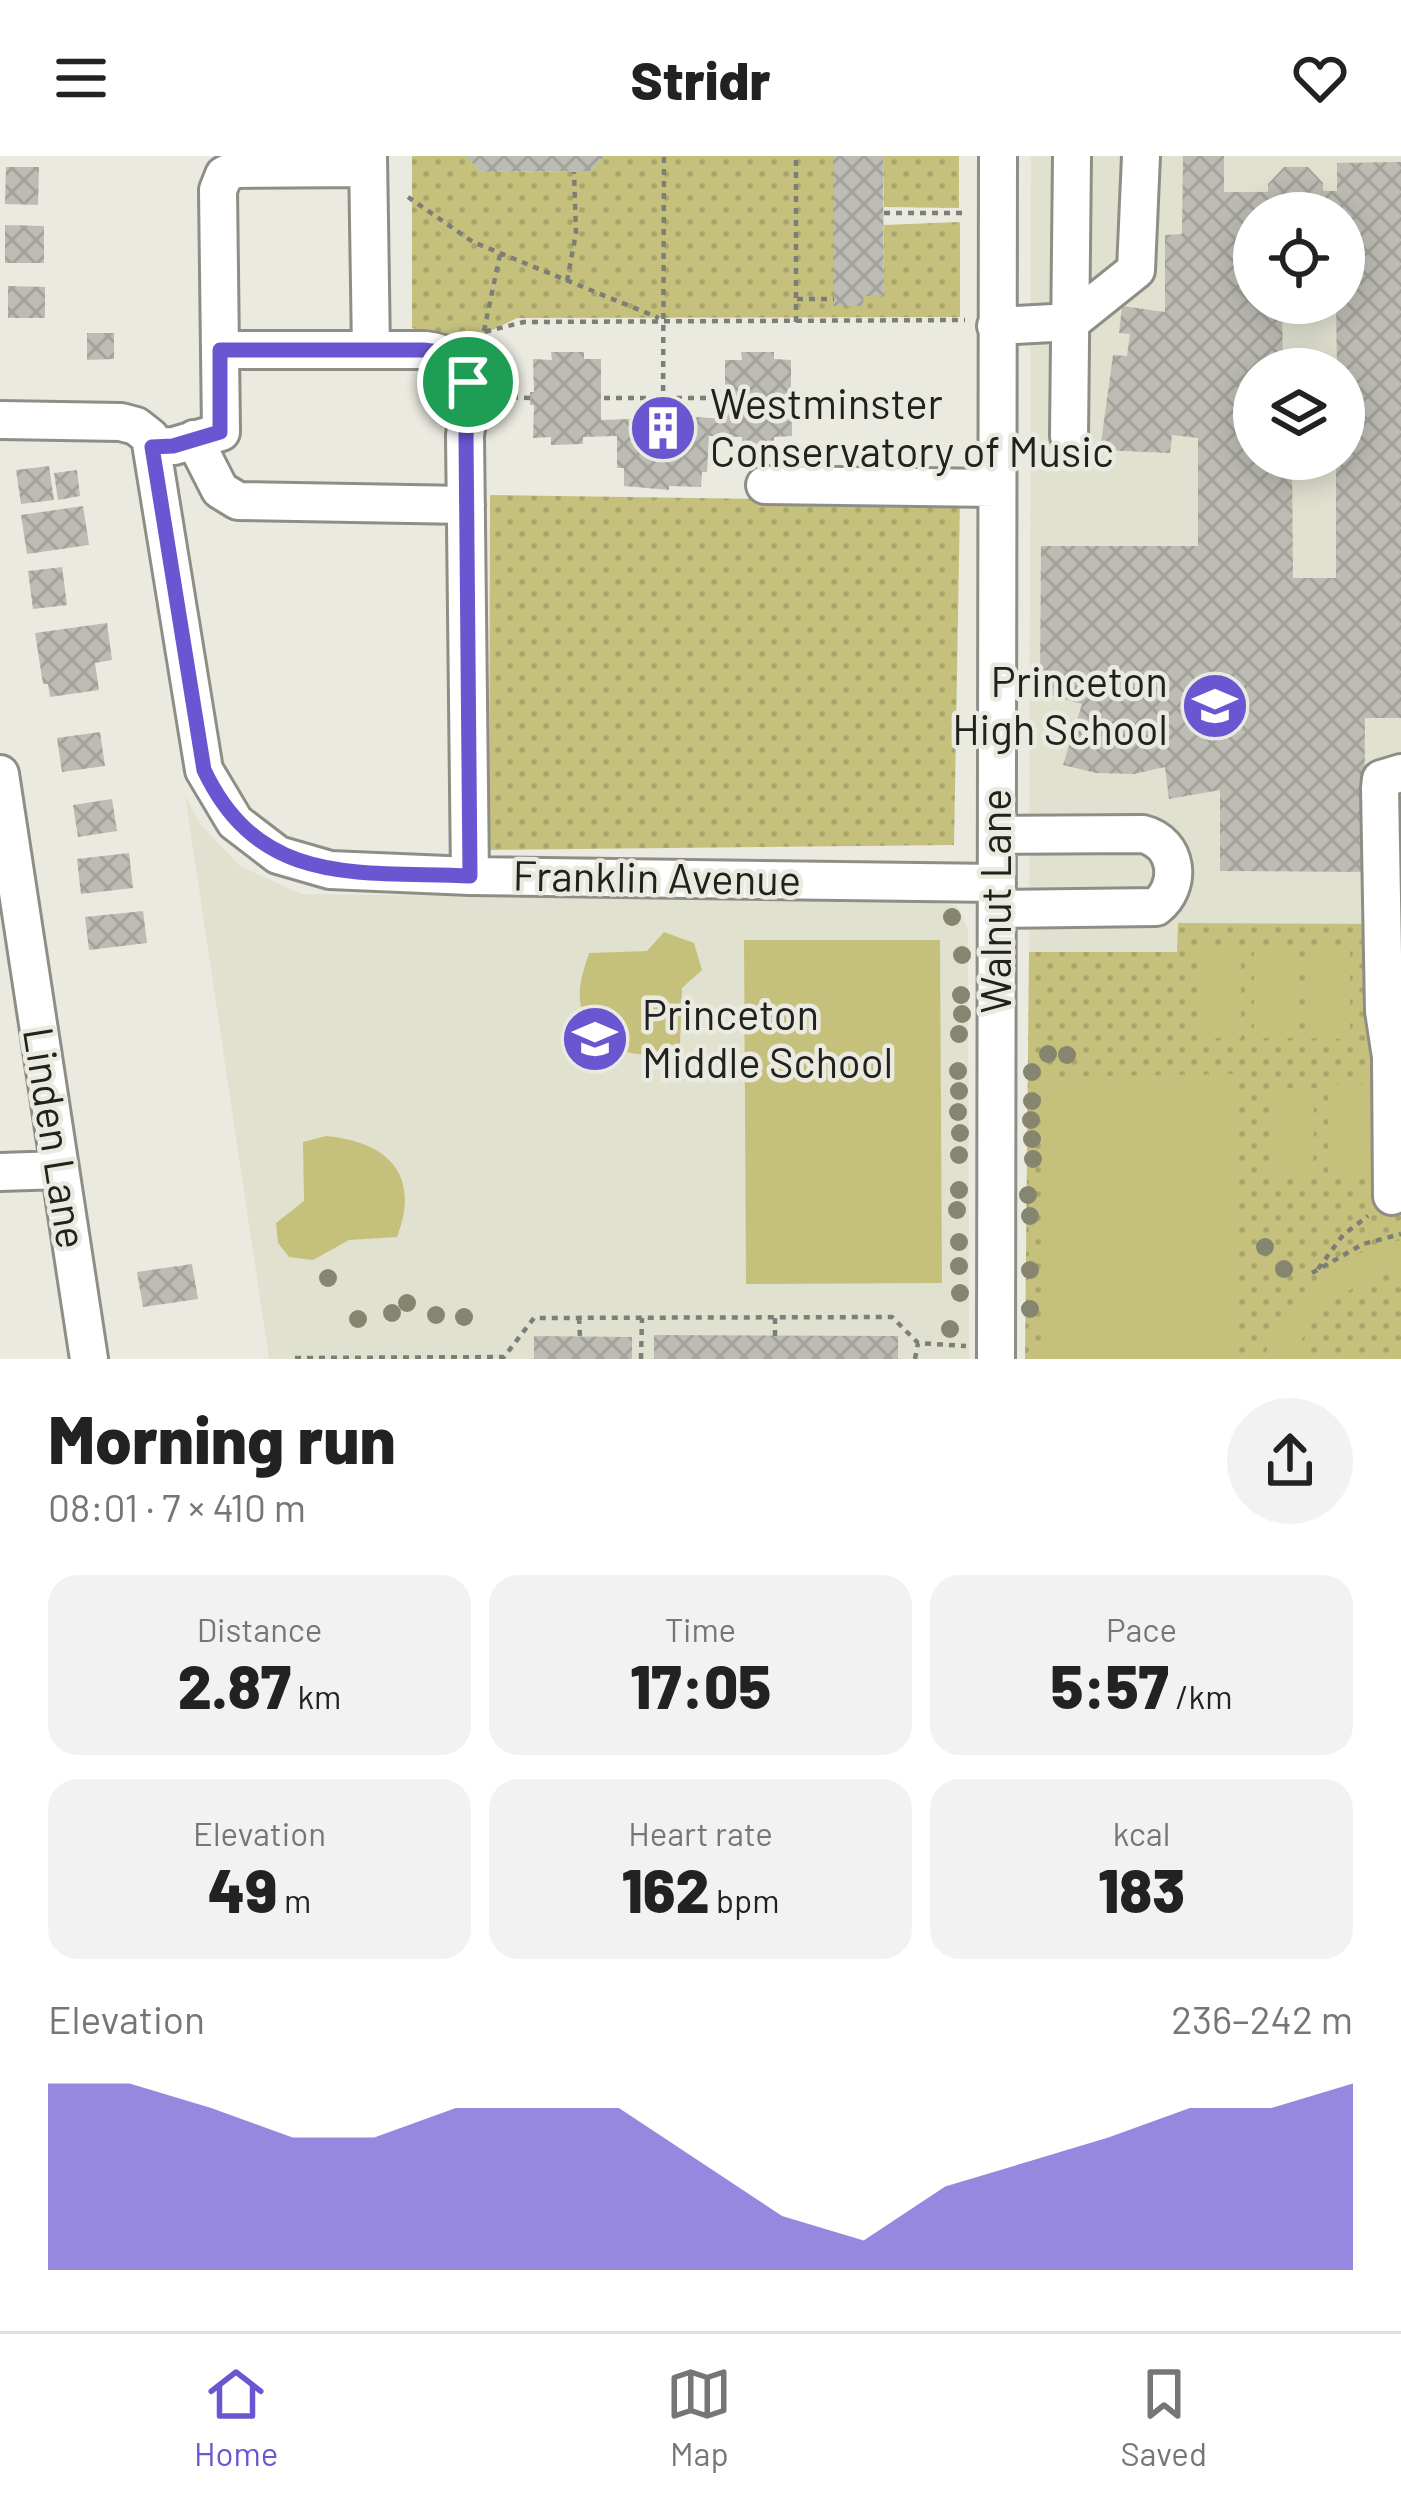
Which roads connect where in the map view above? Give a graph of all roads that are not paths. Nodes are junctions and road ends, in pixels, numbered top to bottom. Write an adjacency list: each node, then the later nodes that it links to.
1 (998, 156): 6 (street, Walnut Lane)
2 (1072, 156): 5 (street)
3 (1141, 156): 5 (street)
4 (368, 162): 7 (street); 8 (street)
5 (1071, 322): 6 (street); 10 (street)
6 (982, 323): 14 (street, Walnut Lane)
7 (220, 350): 8 (street); 11 (street)
8 (371, 350): 15 (street)
9 (0, 420): 12 (street)
10 (1069, 436)
11 (194, 440): 12 (street); 15 (street)
12 (152, 447): 19 (street, Franklin Avenue)
13 (765, 485): 14 (street)
14 (996, 488): 18 (street, Walnut Lane)
15 (466, 505): 19 (street)
16 (1401, 773): 23 (street)
17 (0, 774): 21 (street, Linden Lane)
18 (997, 835): 20 (street, Walnut Lane); 20 (street, Franklin Avenue)
19 (470, 876): 20 (street, Franklin Avenue)
20 (997, 896): 24 (street, Walnut Lane)
21 (60, 1170): 22 (street); 25 (street, Linden Lane)
22 (0, 1172)
23 (1392, 1196)
24 (984, 1353)
25 (89, 1359)

